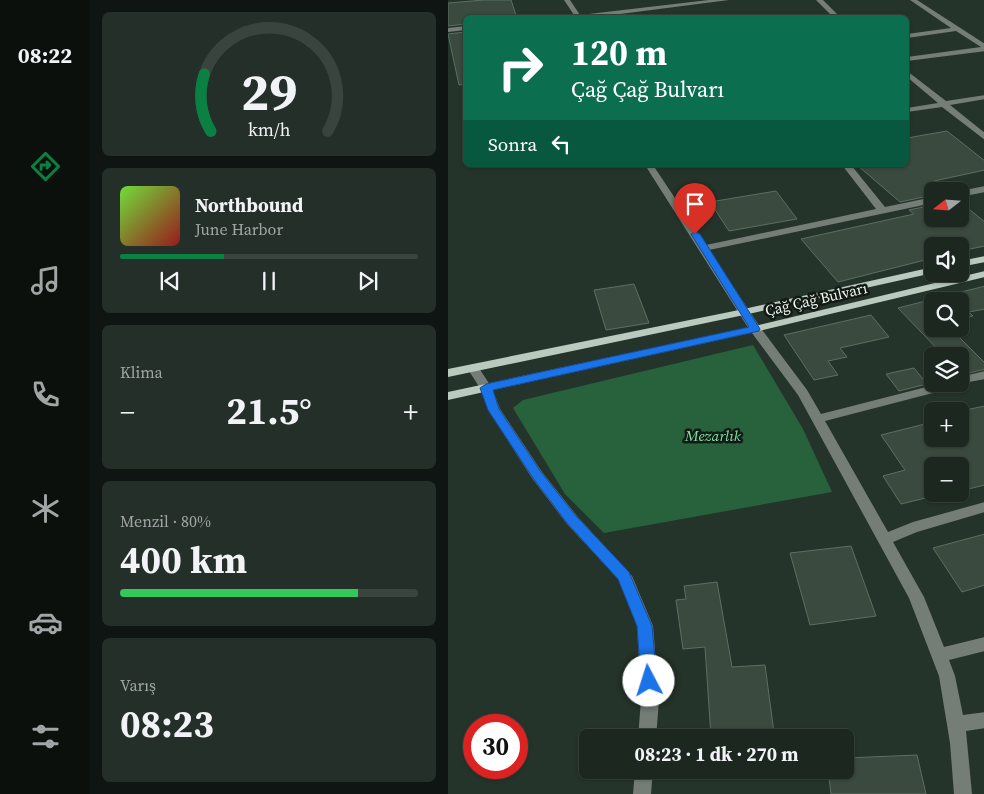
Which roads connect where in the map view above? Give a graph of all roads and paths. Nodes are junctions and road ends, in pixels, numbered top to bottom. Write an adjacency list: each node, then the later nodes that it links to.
1 (567, 0): 7 (street)
2 (726, 0): 5 (street)
3 (819, 0): 9 (street)
4 (913, 0): 11 (street)
5 (668, 7): 6 (street); 8 (street)
6 (674, 12)
7 (577, 15)
8 (596, 15)
9 (835, 15)
10 (463, 28): 12 (street)
11 (958, 29): 13 (street); 14 (street)
12 (448, 30)
13 (909, 36)
14 (984, 48): 15 (street)
15 (909, 58)
16 (909, 75): 18 (street)
17 (984, 97): 18 (street)
18 (944, 104): 19 (street); 20 (street)
19 (909, 110)
20 (984, 138)
21 (650, 167): 27 (street)
22 (848, 167): 26 (street)
23 (984, 189): 24 (street)
24 (969, 192)
25 (924, 202): 26 (street)
26 (883, 210): 27 (street)
27 (705, 248): 32 (street)
28 (984, 258): 29 (main road)
29 (969, 262)
30 (924, 272): 32 (main road, Çağ Çağ Bulvarı)
31 (984, 274): 33 (main road, Çağ Çağ Bulvarı)
32 (744, 312): 33 (street); 34 (main road, Çağ Çağ Bulvarı)
33 (755, 329): 38 (main road, Çağ Çağ Bulvarı); 41 (street)
34 (474, 368): 35 (main road, Çağ Çağ Bulvarı); 38 (street)
35 (448, 373)
36 (984, 375): 37 (street)
37 (969, 379)
38 (486, 388): 40 (main road, Çağ Çağ Bulvarı); 48 (street)
39 (924, 391): 41 (street)
40 (448, 396)
41 (817, 419): 43 (street)
42 (984, 508): 43 (street)
43 (884, 540): 45 (street)
44 (984, 644): 45 (street)
45 (939, 655): 47 (street)
46 (984, 720): 47 (street)
47 (956, 724): 51 (street)
48 (648, 729)
49 (643, 779): 50 (street)
50 (642, 794)
51 (963, 794)

